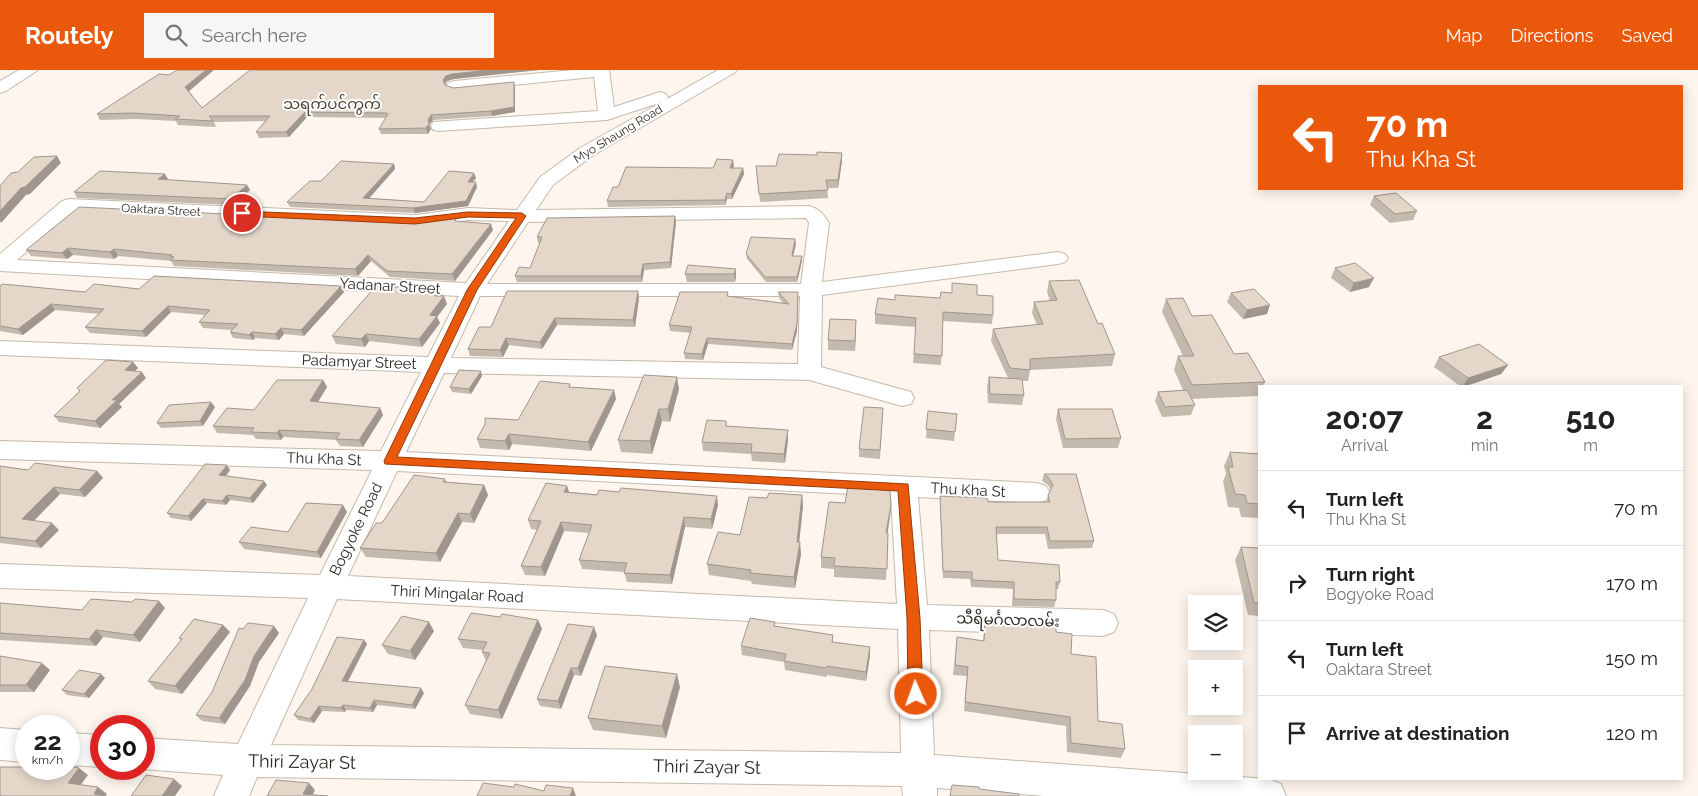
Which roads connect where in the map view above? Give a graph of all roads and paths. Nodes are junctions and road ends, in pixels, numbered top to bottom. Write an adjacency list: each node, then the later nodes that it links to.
1 (30, 70): 7 (street)
2 (729, 70): 5 (street, Myo Shaung Road)
3 (602, 71): 4 (street); 9 (street)
4 (523, 75): 6 (street); 8 (street)
5 (706, 84): 9 (street); 11 (street, Myo Shaung Road)
6 (454, 86)
7 (0, 88)
8 (523, 107): 9 (street); 10 (street)
9 (607, 115)
10 (439, 126)
11 (522, 216): 13 (street, Oaktara Street); 14 (street, Bogyoke Road); 15 (street, Oaktara Street)
12 (1058, 258): 15 (street, Yadanar Street)
13 (0, 265): 14 (street, Yadanar Street)
14 (472, 290): 15 (street, Yadanar Street); 17 (street, Bogyoke Road)
15 (811, 290): 18 (street, Oaktara Street)
16 (0, 348): 17 (street, Padamyar Street)
17 (436, 365): 18 (street, Padamyar Street); 21 (street, Bogyoke Road)
18 (809, 372): 19 (street, Padamyar Street)
19 (902, 398)
20 (0, 450): 21 (street, Thu Kha St)
21 (389, 461): 22 (street, Thu Kha St); 25 (street, Bogyoke Road)
22 (904, 487): 23 (street, Thu Kha St); 26 (street)
23 (1037, 493)
24 (0, 576): 25 (street, Thiri Mingalar Road)
25 (328, 587): 26 (street, Thiri Mingalar Road); 31 (street, Bogyoke Road)
26 (913, 618): 27 (street, သီရိမင်္ဂလာလမ်း); 32 (street)
27 (1102, 623)
28 (0, 744): 29 (street)
29 (15, 745)
30 (155, 755): 31 (street, Thiri Zayar St)
31 (246, 761): 32 (street, Thiri Zayar St); 33 (street, Bogyoke Road)
32 (919, 783): 34 (street, Thiri Zayar St)
33 (231, 796)
34 (1269, 796)

